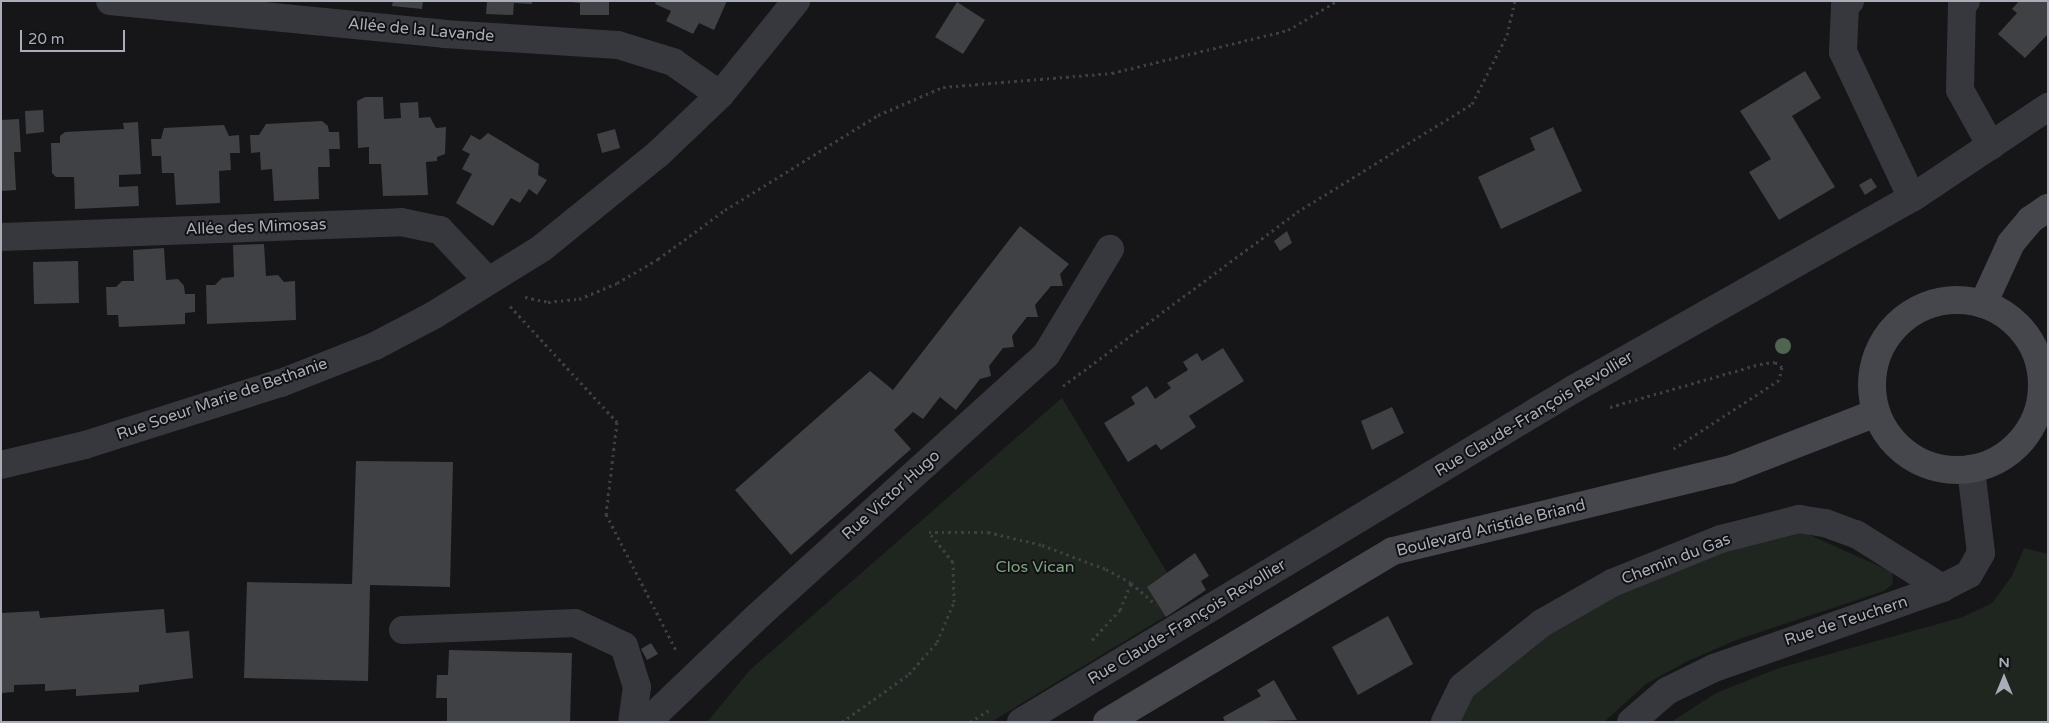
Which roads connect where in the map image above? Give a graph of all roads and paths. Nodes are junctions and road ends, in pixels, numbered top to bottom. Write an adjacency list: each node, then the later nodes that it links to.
1 (110, 1): 7 (street, Allée de la Lavande)
2 (796, 1): 7 (street, Rue Soeur Marie de Bethanie)
3 (1337, 1): 14 (path)
4 (1515, 1): 18 (path)
5 (1850, 1): 10 (street)
6 (1966, 1): 9 (street)
7 (720, 95): 14 (street, Rue Soeur Marie de Bethanie)
8 (2048, 107): 9 (street, Rue Claude-François Revollier)
9 (1991, 146): 10 (street, Rue Claude-François Revollier)
10 (1912, 198): 17 (street, Rue Claude-François Revollier)
11 (2048, 208): 15 (main road)
12 (1, 237): 14 (street, Allée des Mimosas)
13 (1110, 249): 26 (street, Rue Victor Hugo)
14 (488, 281): 20 (street, Rue Soeur Marie de Bethanie); 26 (path)
15 (1983, 304): 16 (main road); 19 (main road)
16 (2045, 380): 21 (main road)
17 (1572, 390): 22 (path); 30 (street, Rue Claude-François Revollier)
18 (1054, 392)
19 (1876, 413): 21 (main road); 22 (main road, Boulevard Aristide Briand)
20 (1, 465)
21 (1971, 470): 23 (street, Rue de Teuchern)
22 (1679, 482): 31 (main road, Boulevard Aristide Briand)
23 (1942, 588): 32 (street, Chemin du Gas); 33 (street, Rue de Teuchern)
24 (1152, 599): 29 (path)
25 (403, 630): 27 (street)
26 (690, 679): 28 (street, Rue Victor Hugo)
27 (632, 722)
28 (648, 722)
29 (842, 722)
30 (1021, 722)
31 (1107, 722)
32 (1445, 722)
33 (1631, 722)

